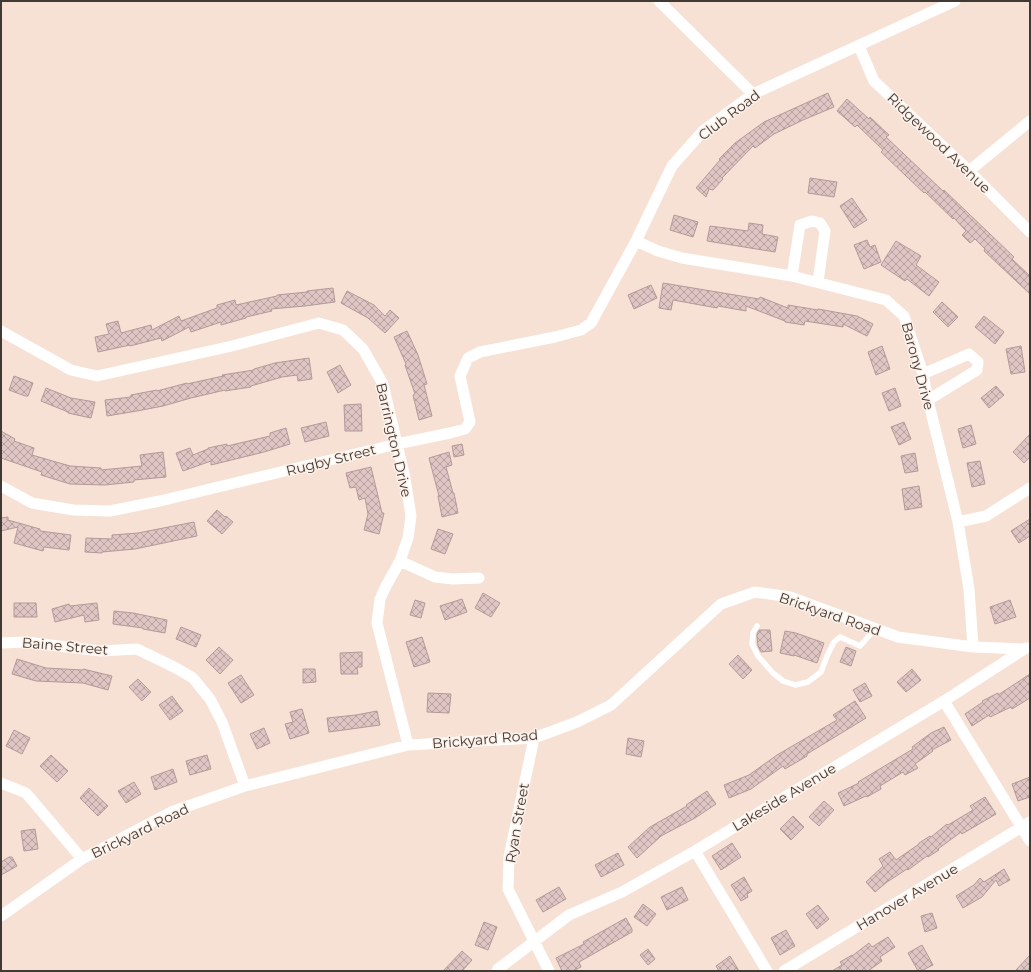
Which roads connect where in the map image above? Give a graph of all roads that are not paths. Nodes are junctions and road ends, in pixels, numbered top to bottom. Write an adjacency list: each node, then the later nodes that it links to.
1 (659, 1): 4 (street)
2 (955, 1): 3 (street, Club Road)
3 (859, 46): 4 (street, Club Road); 6 (street, Ridgewood Avenue)
4 (753, 94): 8 (street, Club Road)
5 (1030, 121): 6 (street)
6 (968, 171): 7 (street, Ridgewood Avenue)
7 (1030, 232)
8 (636, 241): 9 (street, Barony Drive); 11 (street, Club Road)
9 (792, 276): 10 (street, Barony Drive); 10 (street)
10 (818, 282): 13 (street, Barony Drive)
11 (590, 323): 15 (street, Rugby Street)
12 (1, 331): 15 (street, Barrington Drive)
13 (923, 374): 14 (street, Barony Drive); 14 (street)
14 (928, 400): 18 (street, Barony Drive)
15 (397, 444): 16 (street, Rugby Street); 19 (street, Barrington Drive)
16 (1, 486)
17 (1030, 488): 18 (street)
18 (958, 522): 24 (street, Barony Drive)
19 (400, 561): 20 (street); 28 (street, Barrington Drive)
20 (479, 578)
21 (757, 626): 22 (lane)
22 (875, 628): 24 (street, Brickyard Road); 27 (street, Brickyard Road)
23 (1, 643): 30 (street, Baine Street)
24 (973, 647): 25 (street, Brickyard Road)
25 (1027, 647): 26 (street, Lakeside Avenue)
26 (944, 701): 31 (street); 33 (street, Lakeside Avenue)
27 (534, 738): 28 (street, Brickyard Road); 36 (street, Ryan Street)
28 (408, 745): 30 (street, Brickyard Road)
29 (1, 783): 34 (street)
30 (245, 786): 34 (street, Brickyard Road)
31 (1026, 825): 32 (street); 40 (street, Hanover Avenue)
32 (1030, 840)
33 (695, 851): 36 (street, Lakeside Avenue); 39 (street)
34 (82, 859): 35 (street, Brickyard Road)
35 (1, 916)
36 (535, 941): 37 (street, Lakeside Avenue); 38 (street, Ryan Street)
37 (497, 971)
38 (549, 971)
39 (767, 971)
40 (784, 971)

